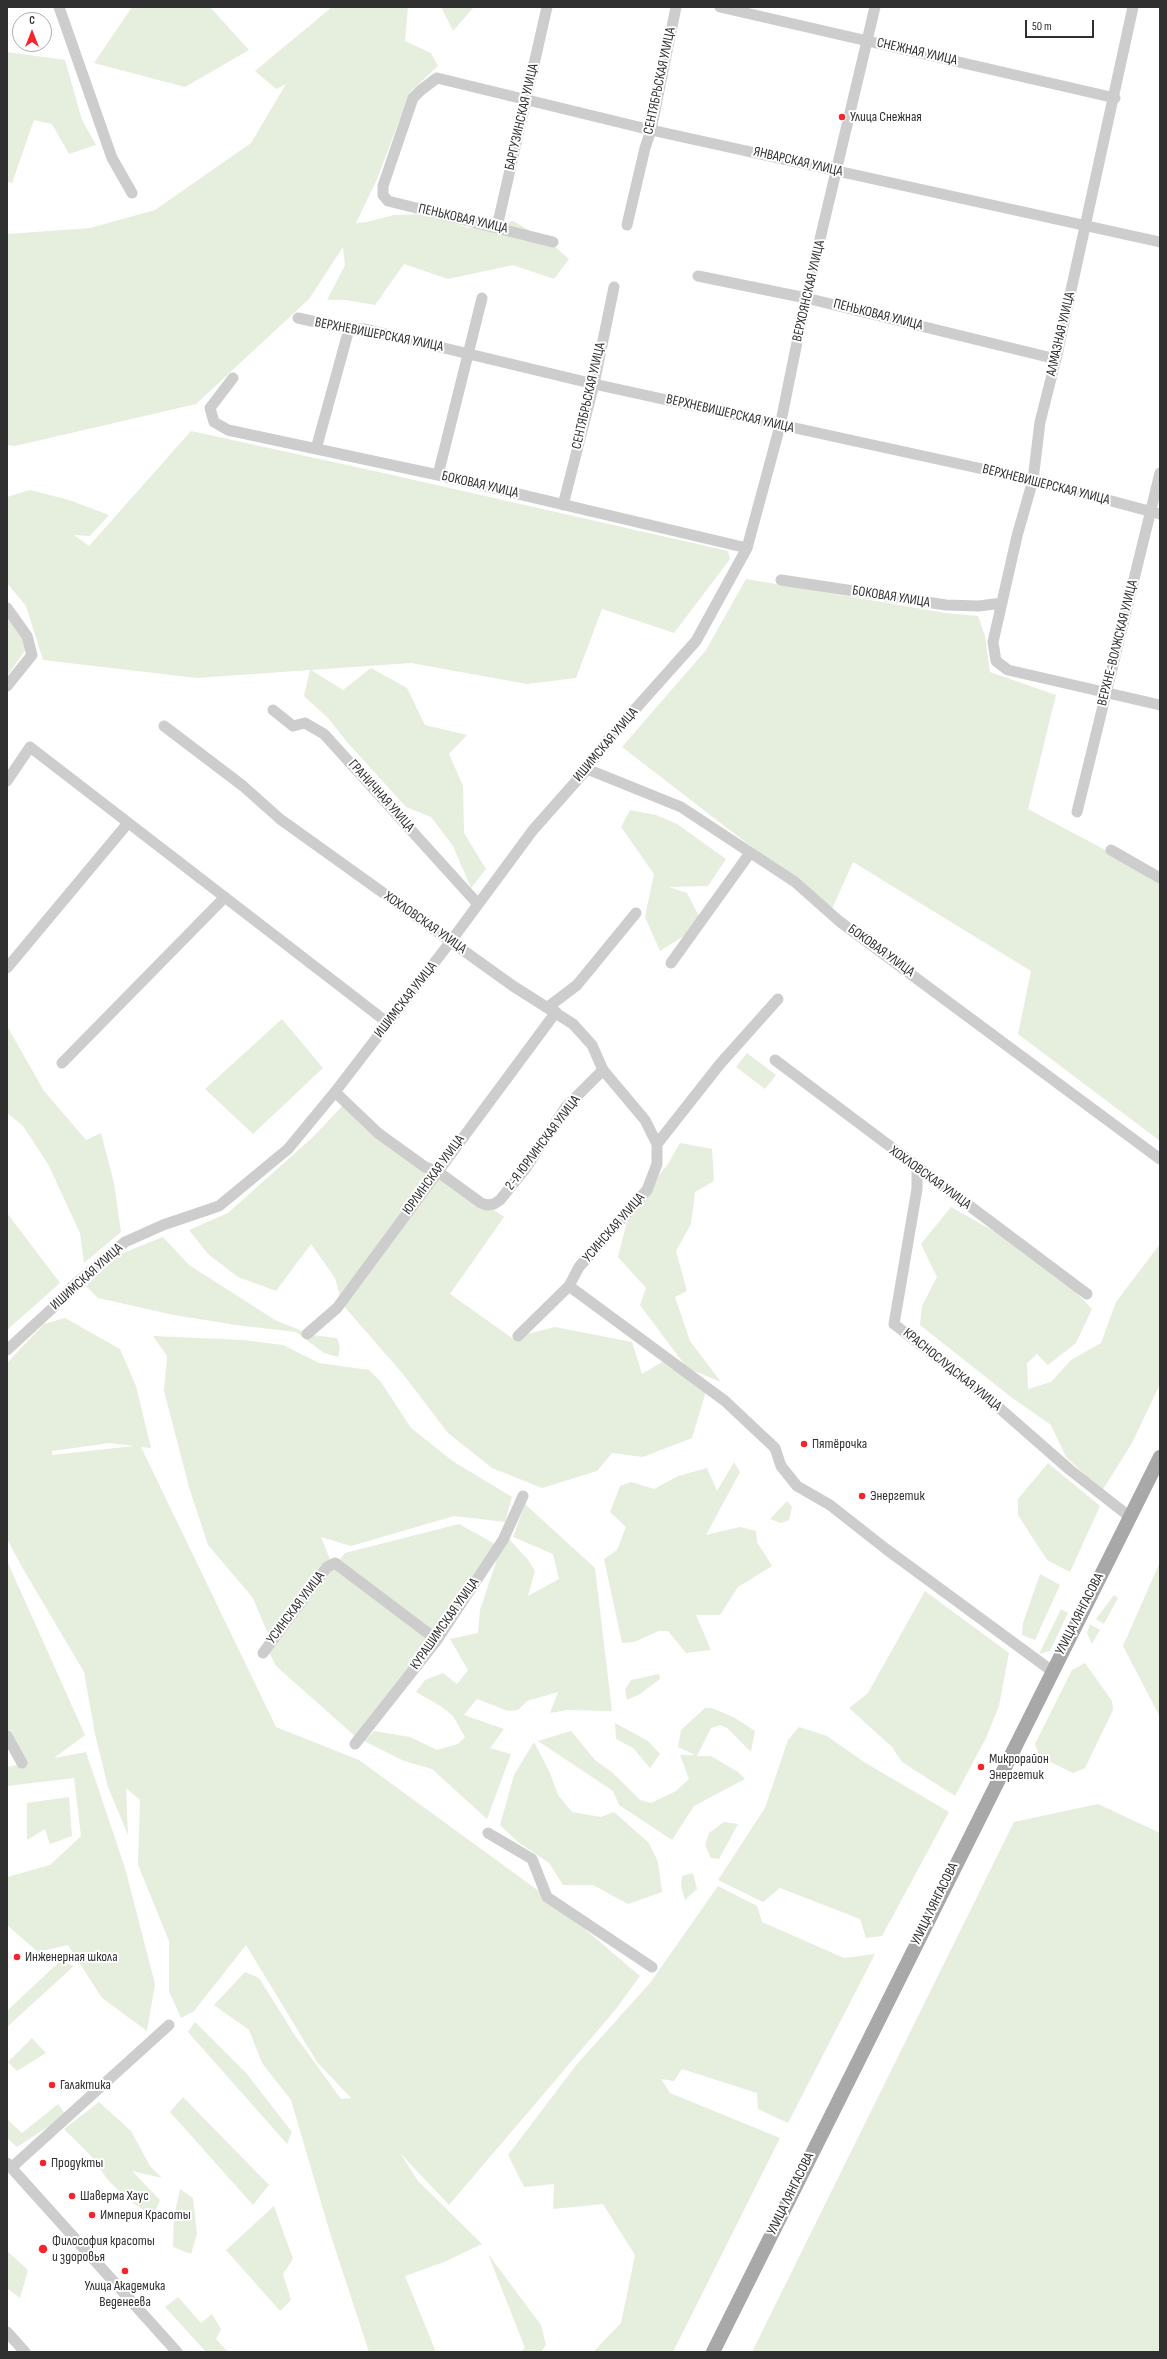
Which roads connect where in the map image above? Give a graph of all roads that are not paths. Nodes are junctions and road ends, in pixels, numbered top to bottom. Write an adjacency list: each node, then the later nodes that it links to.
1 (59, 7): 13 (street)
2 (547, 7): 9 (street, БАРГУЗИНСКАЯ УЛИЦА)
3 (676, 7): 10 (street, СЕНТЯБРЬСКАЯ УЛИЦА)
4 (720, 7): 7 (street, СНЕЖНАЯ УЛИЦА)
5 (875, 7): 7 (street, ВЕРХОЯНСКАЯ УЛИЦА)
6 (1133, 7): 8 (street, АЛМАЗНАЯ УЛИЦА)
7 (868, 40): 8 (street, СНЕЖНАЯ УЛИЦА); 11 (street, ВЕРХОЯНСКАЯ УЛИЦА)
8 (1114, 98): 15 (street, АЛМАЗНАЯ УЛИЦА)
9 (527, 99): 10 (street, ЯНВАРСКАЯ УЛИЦА); 12 (street, ЯНВАРСКАЯ УЛИЦА); 16 (street, БАРГУЗИНСКАЯ УЛИЦА)
10 (651, 130): 11 (street, ЯНВАРСКАЯ УЛИЦА); 14 (street, СЕНТЯБРЬСКАЯ УЛИЦА)
11 (837, 171): 15 (street, ЯНВАРСКАЯ УЛИЦА); 22 (street, ВЕРХОЯНСКАЯ УЛИЦА)
12 (383, 186): 16 (street, ПЕНЬКОВАЯ УЛИЦА)
13 (132, 193)
14 (627, 225)
15 (1086, 226): 18 (street, ЯНВАРСКАЯ УЛИЦА); 26 (street, АЛМАЗНАЯ УЛИЦА)
16 (497, 227): 17 (street, ПЕНЬКОВАЯ УЛИЦА)
17 (553, 242)
18 (1160, 242)
19 (698, 276): 22 (street, ПЕНЬКОВАЯ УЛИЦА)
20 (614, 287): 28 (street, СЕНТЯБРЬСКАЯ УЛИЦА)
21 (482, 298): 25 (street)
22 (806, 298): 26 (street, ПЕНЬКОВАЯ УЛИЦА); 29 (street, ВЕРХОЯНСКАЯ УЛИЦА)
23 (298, 318): 24 (street, ВЕРХНЕВИШЕРСКАЯ УЛИЦА)
24 (349, 329): 25 (street, ВЕРХНЕВИШЕРСКАЯ УЛИЦА); 30 (street)
25 (469, 354): 28 (street, ВЕРХНЕВИШЕРСКАЯ УЛИЦА); 32 (street)
26 (1056, 359): 33 (street, АЛМАЗНАЯ УЛИЦА)
27 (233, 378): 30 (street, БОКОВАЯ УЛИЦА)
28 (594, 384): 29 (street, ВЕРХНЕВИШЕРСКАЯ УЛИЦА); 34 (street, СЕНТЯБРЬСКАЯ УЛИЦА)
29 (780, 426): 33 (street, ВЕРХНЕВИШЕРСКАЯ УЛИЦА); 36 (street, ВЕРХОЯНСКАЯ УЛИЦА)
30 (316, 449): 32 (street, БОКОВАЯ УЛИЦА)
31 (1160, 473): 35 (street, ВЕРХНЕ-ВОЛЖСКАЯ УЛИЦА)
32 (438, 476): 34 (street, БОКОВАЯ УЛИЦА)
33 (1033, 480): 35 (street, ВЕРХНЕВИШЕРСКАЯ УЛИЦА); 39 (street, АЛМАЗНАЯ УЛИЦА)
34 (563, 505): 36 (street, БОКОВАЯ УЛИЦА)
35 (1156, 513): 42 (street, ВЕРХНЕ-ВОЛЖСКАЯ УЛИЦА)
36 (747, 548): 37 (street, ВЕРХОЯНСКАЯ УЛИЦА)
37 (735, 572): 46 (street, ИШИМСКАЯ УЛИЦА)
38 (781, 580): 39 (street, БОКОВАЯ УЛИЦА)
39 (1002, 603): 42 (street, АЛМАЗНАЯ УЛИЦА)
40 (7, 608): 41 (street)
41 (7, 686)
42 (1105, 692): 43 (street); 48 (street, ВЕРХНЕ-ВОЛЖСКАЯ УЛИЦА)
43 (1160, 705)
44 (273, 710): 54 (street, ГРАНИЧНАЯ УЛИЦА)
45 (164, 726): 56 (street, ХОХЛОВСКАЯ УЛИЦА)
46 (587, 769): 51 (street, БОКОВАЯ УЛИЦА); 54 (street, ИШИМСКАЯ УЛИЦА)
47 (7, 781): 49 (street)
48 (1077, 812)
49 (128, 822): 53 (street); 58 (street)
50 (1111, 850): 52 (street)
51 (750, 853): 57 (street); 67 (street, БОКОВАЯ УЛИЦА)
52 (1160, 878)
53 (225, 897): 61 (street); 63 (street)
54 (478, 903): 56 (street, ИШИМСКАЯ УЛИЦА)
55 (636, 913): 60 (street, ЮРЛИНСКАЯ УЛИЦА)
56 (451, 941): 60 (street, ХОХЛОВСКАЯ УЛИЦА); 61 (street, ИШИМСКАЯ УЛИЦА)
57 (671, 963)
58 (7, 968)
59 (778, 999): 66 (street)
60 (552, 1009): 64 (street, ХОХЛОВСКАЯ УЛИЦА); 69 (street, ЮРЛИНСКАЯ УЛИЦА)
61 (388, 1023): 65 (street, ИШИМСКАЯ УЛИЦА)
62 (775, 1060): 68 (street, ХОХЛОВСКАЯ УЛИЦА)
63 (62, 1063)
64 (603, 1070): 66 (street, ХОХЛОВСКАЯ УЛИЦА); 69 (street, 2-Я ЮРЛИНСКАЯ УЛИЦА)
65 (335, 1092): 69 (street); 74 (street, ИШИМСКАЯ УЛИЦА)
66 (656, 1144): 70 (street, УСИНСКАЯ УЛИЦА)
67 (1160, 1159)
68 (918, 1169): 71 (street, ХОХЛОВСКАЯ УЛИЦА); 77 (street, КРАСНОСЛУДСКАЯ УЛИЦА)
69 (437, 1171): 72 (street, ЮРЛИНСКАЯ УЛИЦА)
70 (569, 1286): 73 (street, УСИНСКАЯ УЛИЦА); 80 (street)
71 (1087, 1294)
72 (307, 1334)
73 (518, 1336)
74 (7, 1350)
75 (1160, 1457): 77 (main road, УЛИЦА ЛЯНГАСОВА)
76 (523, 1496): 78 (street, КУРАШИМСКАЯ УЛИЦА)
77 (1130, 1517): 80 (main road, УЛИЦА ЛЯНГАСОВА)
78 (437, 1640): 79 (street, УСИНСКАЯ УЛИЦА); 82 (street, КУРАШИМСКАЯ УЛИЦА)
79 (263, 1653)
80 (1052, 1671): 91 (main road, УЛИЦА ЛЯНГАСОВА)
81 (7, 1736): 83 (street)
82 (355, 1744)
83 (22, 1763)
84 (488, 1833): 85 (street)
85 (652, 1967)
86 (169, 2025): 87 (street)
87 (9, 2166): 90 (street)
88 (7, 2332): 89 (street)
89 (25, 2352)
90 (176, 2352)
91 (713, 2352)

